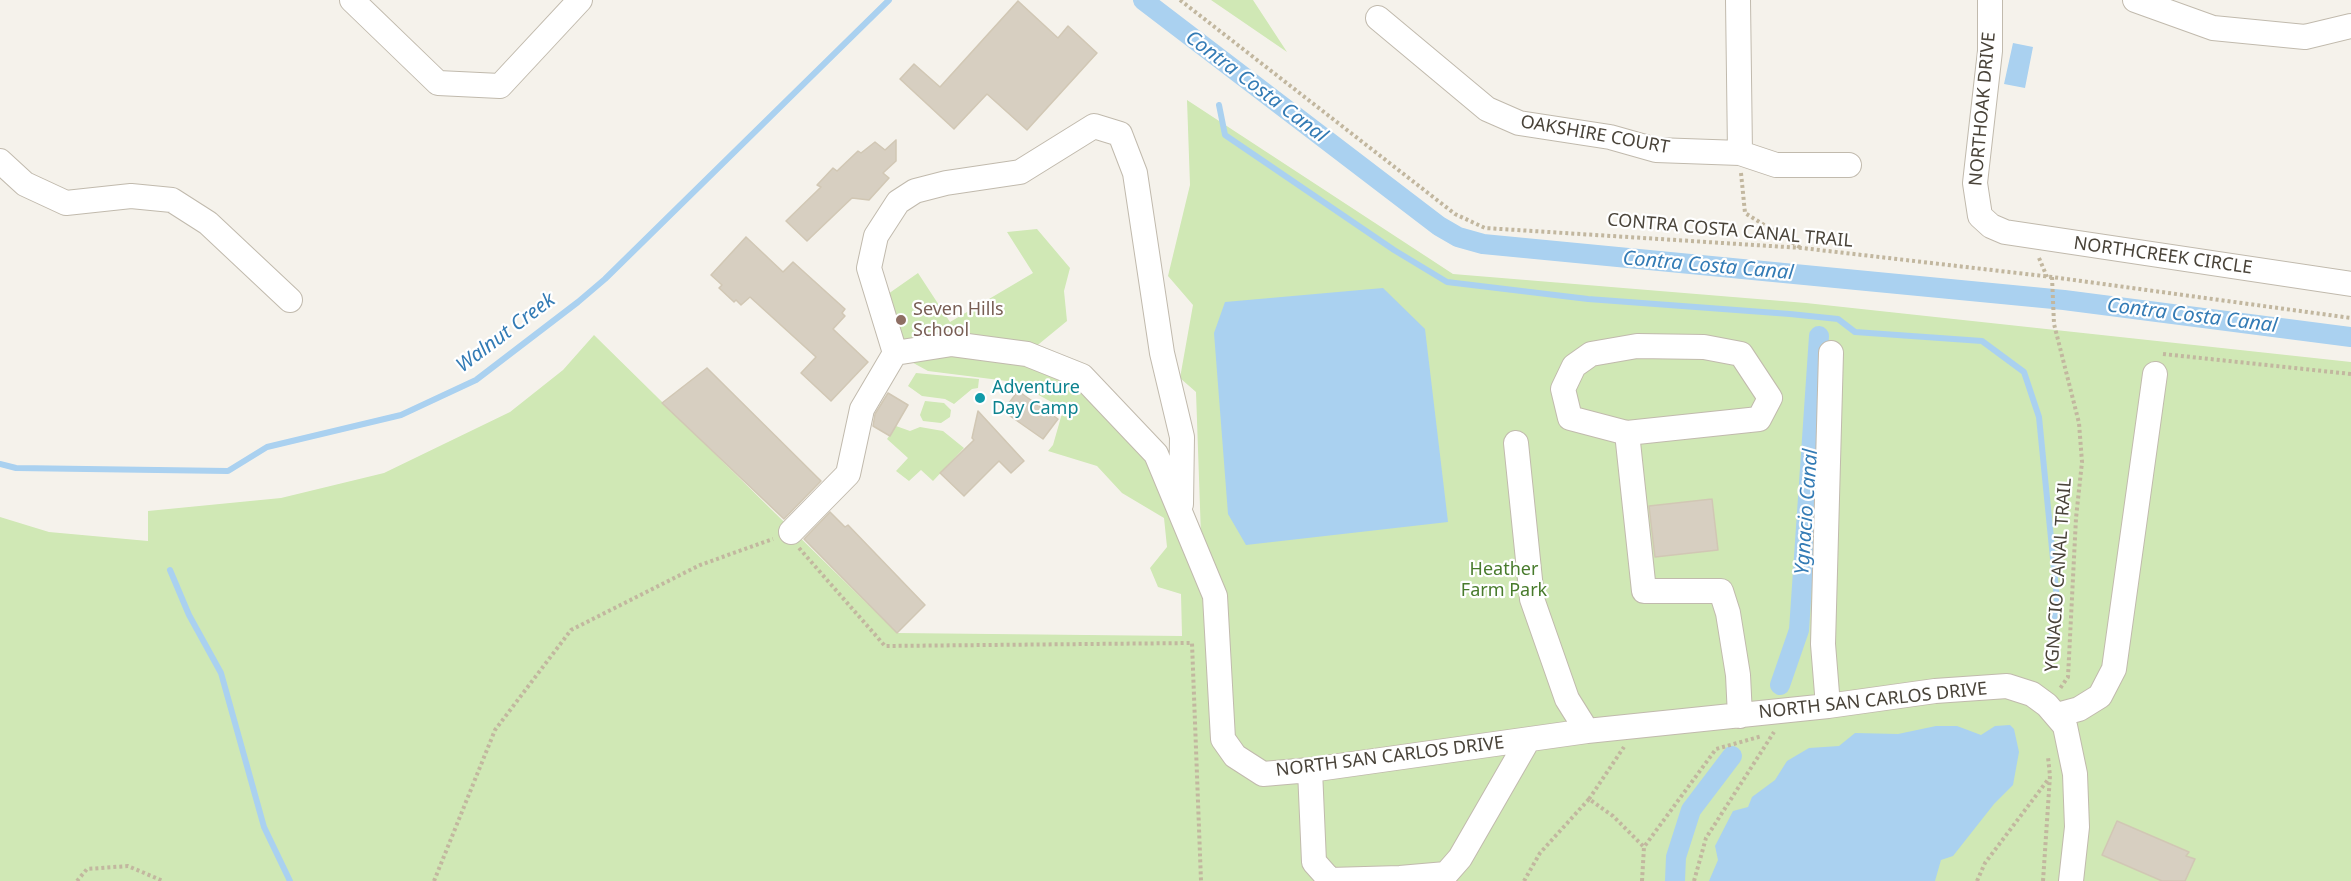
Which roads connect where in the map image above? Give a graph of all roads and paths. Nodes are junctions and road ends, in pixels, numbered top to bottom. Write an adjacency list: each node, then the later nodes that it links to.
1 (352, 0): 2 (street)
2 (580, 0)
3 (1180, 0): 13 (path, CONTRA COSTA CANAL TRAIL)
4 (1738, 0): 9 (street)
5 (1990, 0): 12 (street, NORTHOAK DRIVE)
6 (2136, 0): 8 (street)
7 (1378, 18): 9 (street, OAKSHIRE COURT)
8 (2351, 26)
9 (1740, 153): 11 (street, OAKSHIRE COURT); 13 (path)
10 (0, 161): 16 (street)
11 (1849, 165)
12 (1980, 216): 15 (street, NORTHCREEK CIRCLE)
13 (1802, 248): 14 (path, CONTRA COSTA CANAL TRAIL)
14 (2052, 277): 17 (path, CONTRA COSTA CANAL TRAIL); 27 (path, YGNACIO CANAL TRAIL)
15 (2351, 284)
16 (290, 300)
17 (2351, 318)
18 (895, 353): 24 (street, NORTH SAN CARLOS DRIVE); 24 (street); 25 (street)
19 (1831, 353): 26 (street)
20 (2155, 374): 21 (path); 27 (street)
21 (2351, 374)
22 (1627, 433): 22 (street); 28 (street)
23 (1516, 443): 31 (street)
24 (1180, 513): 35 (street, NORTH SAN CARLOS DRIVE)
25 (789, 533): 41 (path); 42 (path)
26 (1828, 706): 27 (street, NORTH SAN CARLOS DRIVE); 28 (street, NORTH SAN CARLOS DRIVE)
27 (2052, 710): 48 (street)
28 (1740, 716): 29 (street, NORTH SAN CARLOS DRIVE)
29 (1637, 727): 31 (street, NORTH SAN CARLOS DRIVE); 37 (path)
30 (1782, 730): 32 (path)
31 (1587, 731): 33 (street, NORTH SAN CARLOS DRIVE)
32 (1774, 732): 38 (path); 45 (path)
33 (1528, 740): 35 (street, NORTH SAN CARLOS DRIVE); 35 (street)
34 (2047, 747): 36 (path)
35 (1310, 770)
36 (2050, 776): 46 (path); 47 (path)
37 (1589, 799): 38 (path); 43 (path)
38 (1644, 847): 44 (path)
39 (77, 881): 40 (path)
40 (163, 881)
41 (434, 881)
42 (1201, 881)
43 (1524, 881)
44 (1642, 881)
45 (1694, 881)
46 (1977, 881)
47 (2043, 881)
48 (2071, 881)

